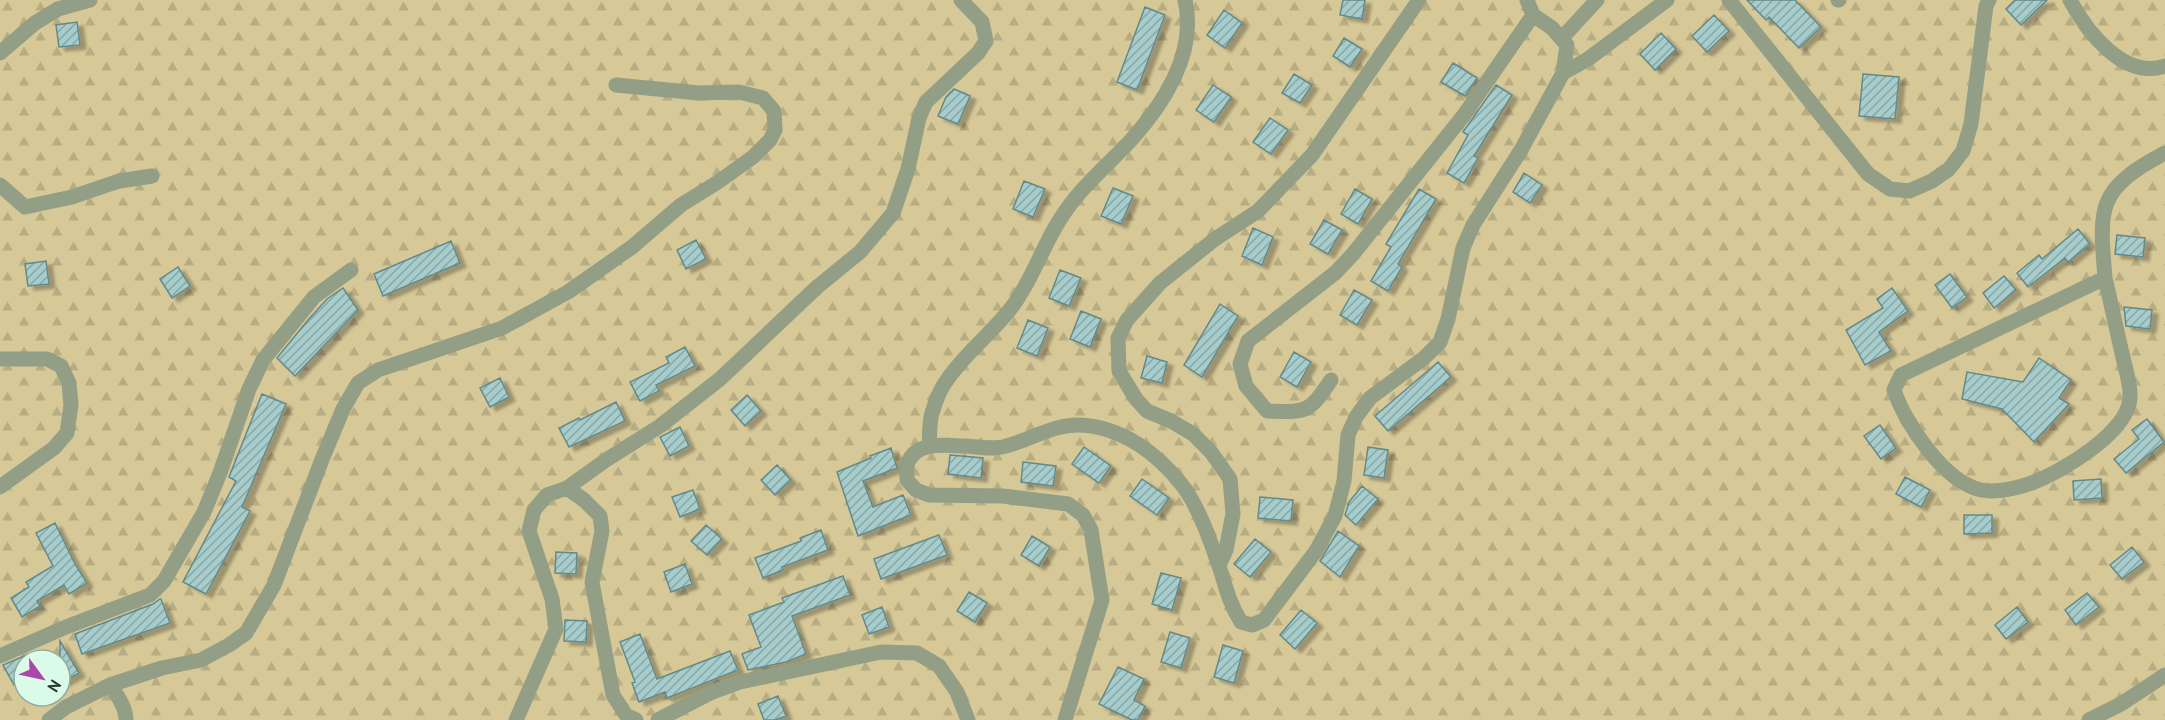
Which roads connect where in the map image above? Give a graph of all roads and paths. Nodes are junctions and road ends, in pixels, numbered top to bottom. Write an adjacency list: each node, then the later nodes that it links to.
1 (90, 0): 13 (street)
2 (961, 0): 26 (street)
3 (1185, 0): 24 (street)
4 (1419, 0): 27 (street)
5 (1527, 0): 11 (street)
6 (1597, 0): 12 (street)
7 (1667, 0): 15 (street)
8 (1729, 0): 9 (street)
9 (1989, 0)
10 (2070, 0): 14 (street)
11 (1533, 15): 12 (street); 23 (street)
12 (1562, 38): 15 (street)
13 (0, 53)
14 (2165, 66)
15 (1563, 73): 27 (street)
16 (616, 85): 30 (street)
17 (2165, 153): 21 (street)
18 (152, 176): 19 (street)
19 (0, 185)
20 (351, 270): 28 (street)
21 (2105, 278): 21 (street)
22 (0, 358): 25 (street)
23 (1330, 380)
24 (929, 445): 27 (street); 37 (street)
25 (0, 486)
26 (567, 488): 33 (street); 34 (street)
27 (1219, 565)
28 (0, 656)
29 (2165, 675): 38 (street)
30 (110, 685): 31 (street); 32 (street)
31 (49, 720)
32 (126, 720)
33 (516, 720)
34 (636, 720)
35 (658, 720): 36 (street)
36 (968, 720)
37 (1065, 720)
38 (2089, 720)

